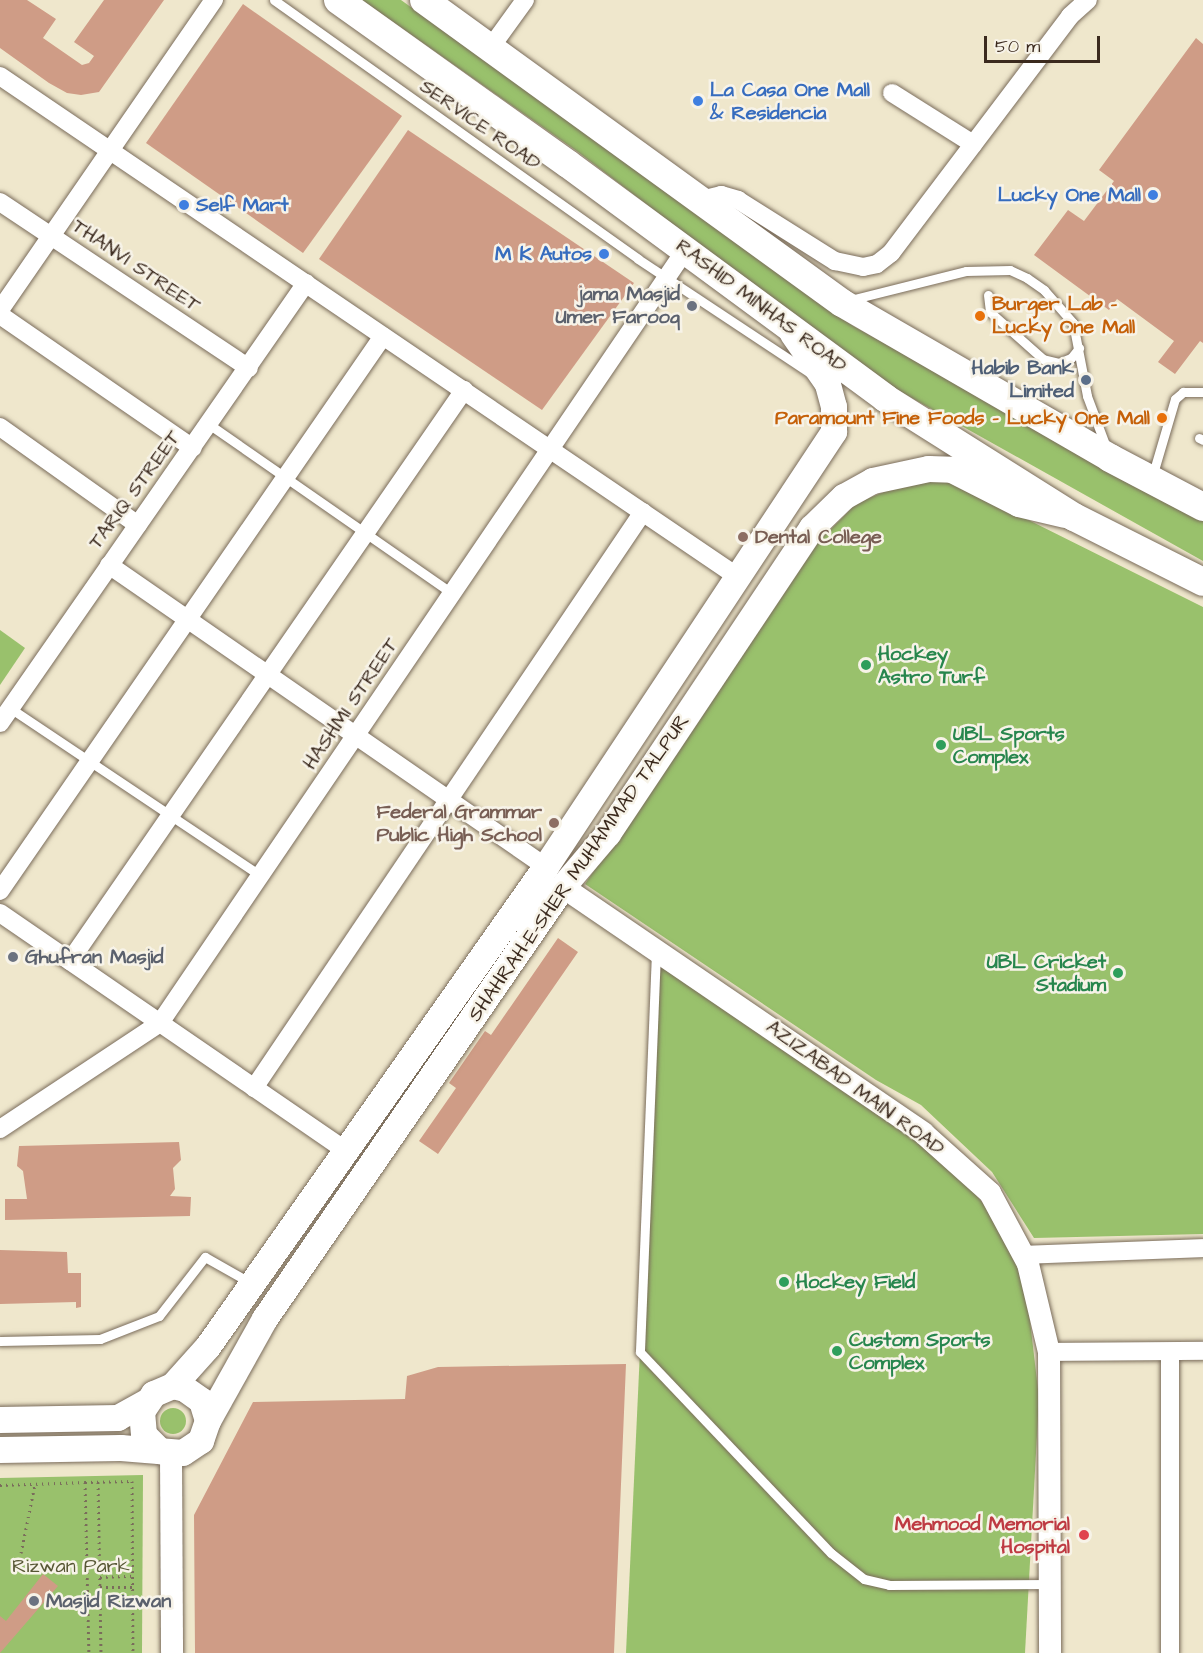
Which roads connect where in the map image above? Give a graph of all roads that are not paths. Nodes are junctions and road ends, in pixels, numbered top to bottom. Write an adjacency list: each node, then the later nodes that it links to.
1 (214, 0): 11 (street)
2 (274, 0): 16 (lane, SERVICE ROAD)
3 (338, 0): 15 (main road, RASHID MINHAS ROAD)
4 (424, 0): 7 (main road)
5 (525, 0): 7 (street)
6 (1088, 0): 10 (street)
7 (491, 47): 12 (main road)
8 (0, 76): 11 (street)
9 (892, 93): 10 (street)
10 (973, 144): 12 (street)
11 (111, 151): 14 (street); 17 (street)
12 (701, 200): 19 (main road)
13 (0, 202): 14 (street, THANVI STREET)
14 (51, 237): 20 (street); 25 (street, THANVI STREET)
15 (686, 249): 16 (street, HASHMI STREET); 22 (main road, RASHID MINHAS ROAD)
16 (666, 278): 26 (lane, SERVICE ROAD); 32 (street, HASHMI STREET)
17 (306, 283): 23 (street); 25 (street, TARIQ STREET)
18 (988, 295): 24 (lane)
19 (842, 303): 24 (lane); 33 (main road)
20 (0, 310)
21 (0, 315): 31 (street)
22 (789, 327): 26 (main road, SHAHRAH-E-SHER MUHAMMAD TALPUR); 38 (main road, RASHID MINHAS ROAD)
23 (383, 336): 27 (street); 34 (street)
24 (1079, 348): 33 (lane)
25 (249, 368): 29 (street, TARIQ STREET)
26 (828, 384): 42 (main road, SHAHRAH-E-SHER MUHAMMAD TALPUR)
27 (464, 390): 32 (street); 40 (street)
28 (1203, 392): 35 (lane)
29 (210, 425): 31 (street, TARIQ STREET); 34 (lane)
30 (0, 427): 39 (street)
31 (193, 448): 39 (street, TARIQ STREET)
32 (550, 450): 37 (street); 44 (street, HASHMI STREET)
33 (1110, 458): 35 (main road)
34 (286, 477): 40 (lane); 45 (street)
35 (1151, 480): 36 (main road)
36 (1203, 507)
37 (643, 512): 42 (street); 50 (street)
38 (1074, 517): 43 (main road, RASHID MINHAS ROAD); 54 (main road, SHAHRAH-E-SHER MUHAMMAD TALPUR)
39 (138, 525): 41 (street, TARIQ STREET)
40 (365, 533): 44 (lane); 46 (street)
41 (109, 565): 45 (street); 47 (street, TARIQ STREET)
42 (738, 577): 52 (main road, SHAHRAH-E-SHER MUHAMMAD TALPUR)
43 (1203, 582)
44 (453, 594): 48 (street, HASHMI STREET)
45 (188, 619): 46 (street); 49 (street)
46 (268, 674): 48 (street); 51 (street)
47 (5, 715): 49 (lane)
48 (357, 735): 50 (street); 53 (street, HASHMI STREET)
49 (90, 761): 51 (lane); 55 (street)
50 (450, 801): 52 (street); 60 (street)
51 (170, 815): 53 (lane); 58 (street)
52 (546, 867): 62 (main road, SHAHRAH-E-SHER MUHAMMAD TALPUR)
53 (261, 876): 59 (street, HASHMI STREET)
54 (562, 887): 57 (street, AZIZABAD MAIN ROAD); 73 (main road, SHAHRAH-E-SHER MUHAMMAD TALPUR)
55 (0, 891)
56 (0, 913): 58 (street)
57 (656, 950): 64 (street, AZIZABAD MAIN ROAD); 76 (lane)
58 (70, 961): 59 (street)
59 (159, 1023): 60 (street); 61 (street, HASHMI STREET)
60 (254, 1088): 62 (street)
61 (0, 1129)
62 (348, 1152): 65 (main road, SHAHRAH-E-SHER MUHAMMAD TALPUR)
63 (1203, 1248): 64 (street)
64 (1024, 1255): 68 (street, AZIZABAD MAIN ROAD)
65 (253, 1284): 66 (lane); 70 (main road, SHAHRAH-E-SHER MUHAMMAD TALPUR)
66 (0, 1341)
67 (1203, 1351): 69 (street)
68 (1049, 1352): 69 (street); 76 (street, AZIZABAD MAIN ROAD)
69 (1170, 1352): 79 (street)
70 (172, 1386): 71 (main road); 73 (main road)
71 (147, 1402): 72 (main road); 75 (main road)
72 (0, 1420)
73 (208, 1421): 75 (main road)
74 (0, 1450): 75 (main road)
75 (166, 1452): 77 (street)
76 (1050, 1584): 78 (street, AZIZABAD MAIN ROAD)
77 (172, 1653)
78 (1050, 1653)
79 (1170, 1653)

